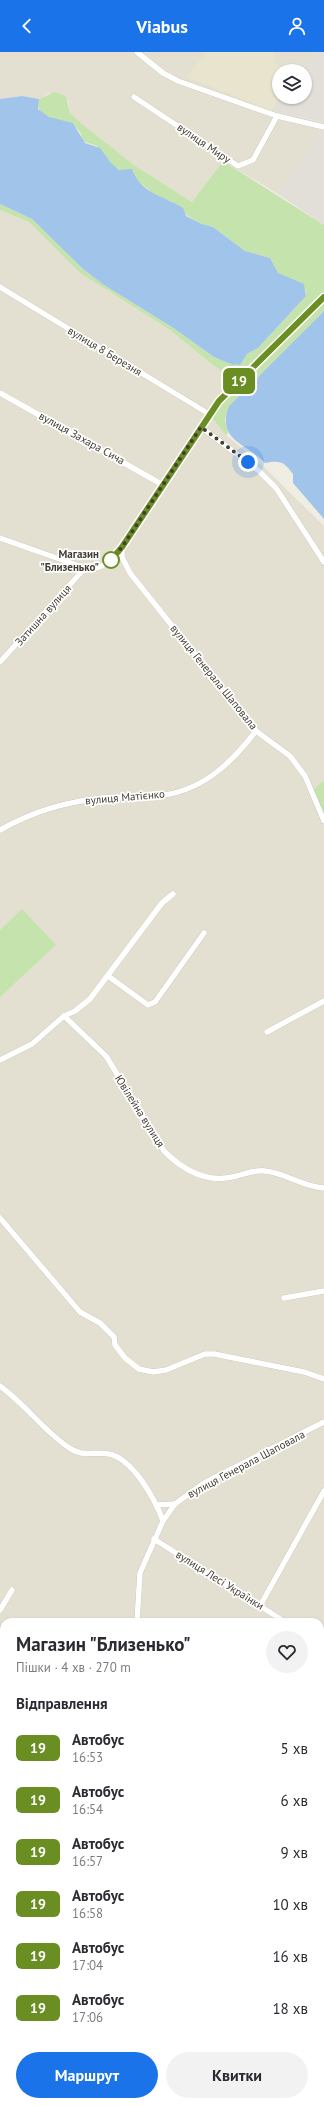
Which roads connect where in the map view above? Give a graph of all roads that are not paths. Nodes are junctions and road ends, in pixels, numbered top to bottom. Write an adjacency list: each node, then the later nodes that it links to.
1 (137, 52): 3 (street)
2 (134, 97): 3 (street, вулиця Миру)
3 (277, 116): 4 (street)
4 (324, 127)
5 (0, 287): 9 (street, вулиця 8 Березня)
6 (324, 297): 8 (street)
7 (0, 393): 11 (street, вулиця Захара Сича)
8 (219, 401): 9 (street)
9 (209, 414): 10 (street)
10 (201, 427): 11 (street); 14 (street)
11 (163, 485): 13 (street)
12 (0, 538): 15 (street)
13 (122, 547): 15 (street); 17 (street, вулиця Генерала Шаповала)
14 (324, 562)
15 (85, 568): 16 (street, Затишна вулиця)
16 (0, 662)
17 (256, 730): 18 (street, вулиця Генерала Шаповала); 19 (street, вулиця Матієнко)
18 (324, 821)
19 (0, 830)
20 (173, 894): 22 (street)
21 (204, 933): 22 (street)
22 (108, 976): 24 (street)
23 (324, 1001): 25 (street)
24 (64, 1016): 26 (street); 27 (street, Ювілейна вулиця)
25 (267, 1032)
26 (0, 1060)
27 (324, 1188)
28 (0, 1218): 31 (street)
29 (324, 1291): 30 (street)
30 (284, 1298)
31 (324, 1379)
32 (0, 1386): 35 (street)
33 (324, 1422): 36 (street, вулиця Генерала Шаповала)
34 (324, 1491): 40 (street)
35 (157, 1504): 36 (street); 37 (street)
36 (176, 1504): 37 (street, вулиця Генерала Шаповала)
37 (163, 1521): 38 (street, вулиця Генерала Шаповала)
38 (154, 1539): 40 (street, вулиця Лесі Українки); 42 (street, вулиця Генерала Шаповала)
39 (12, 1590): 41 (street)
40 (260, 1606): 43 (street, вулиця Лесі Українки)
41 (0, 1610)
42 (137, 1618)
43 (279, 1618)

